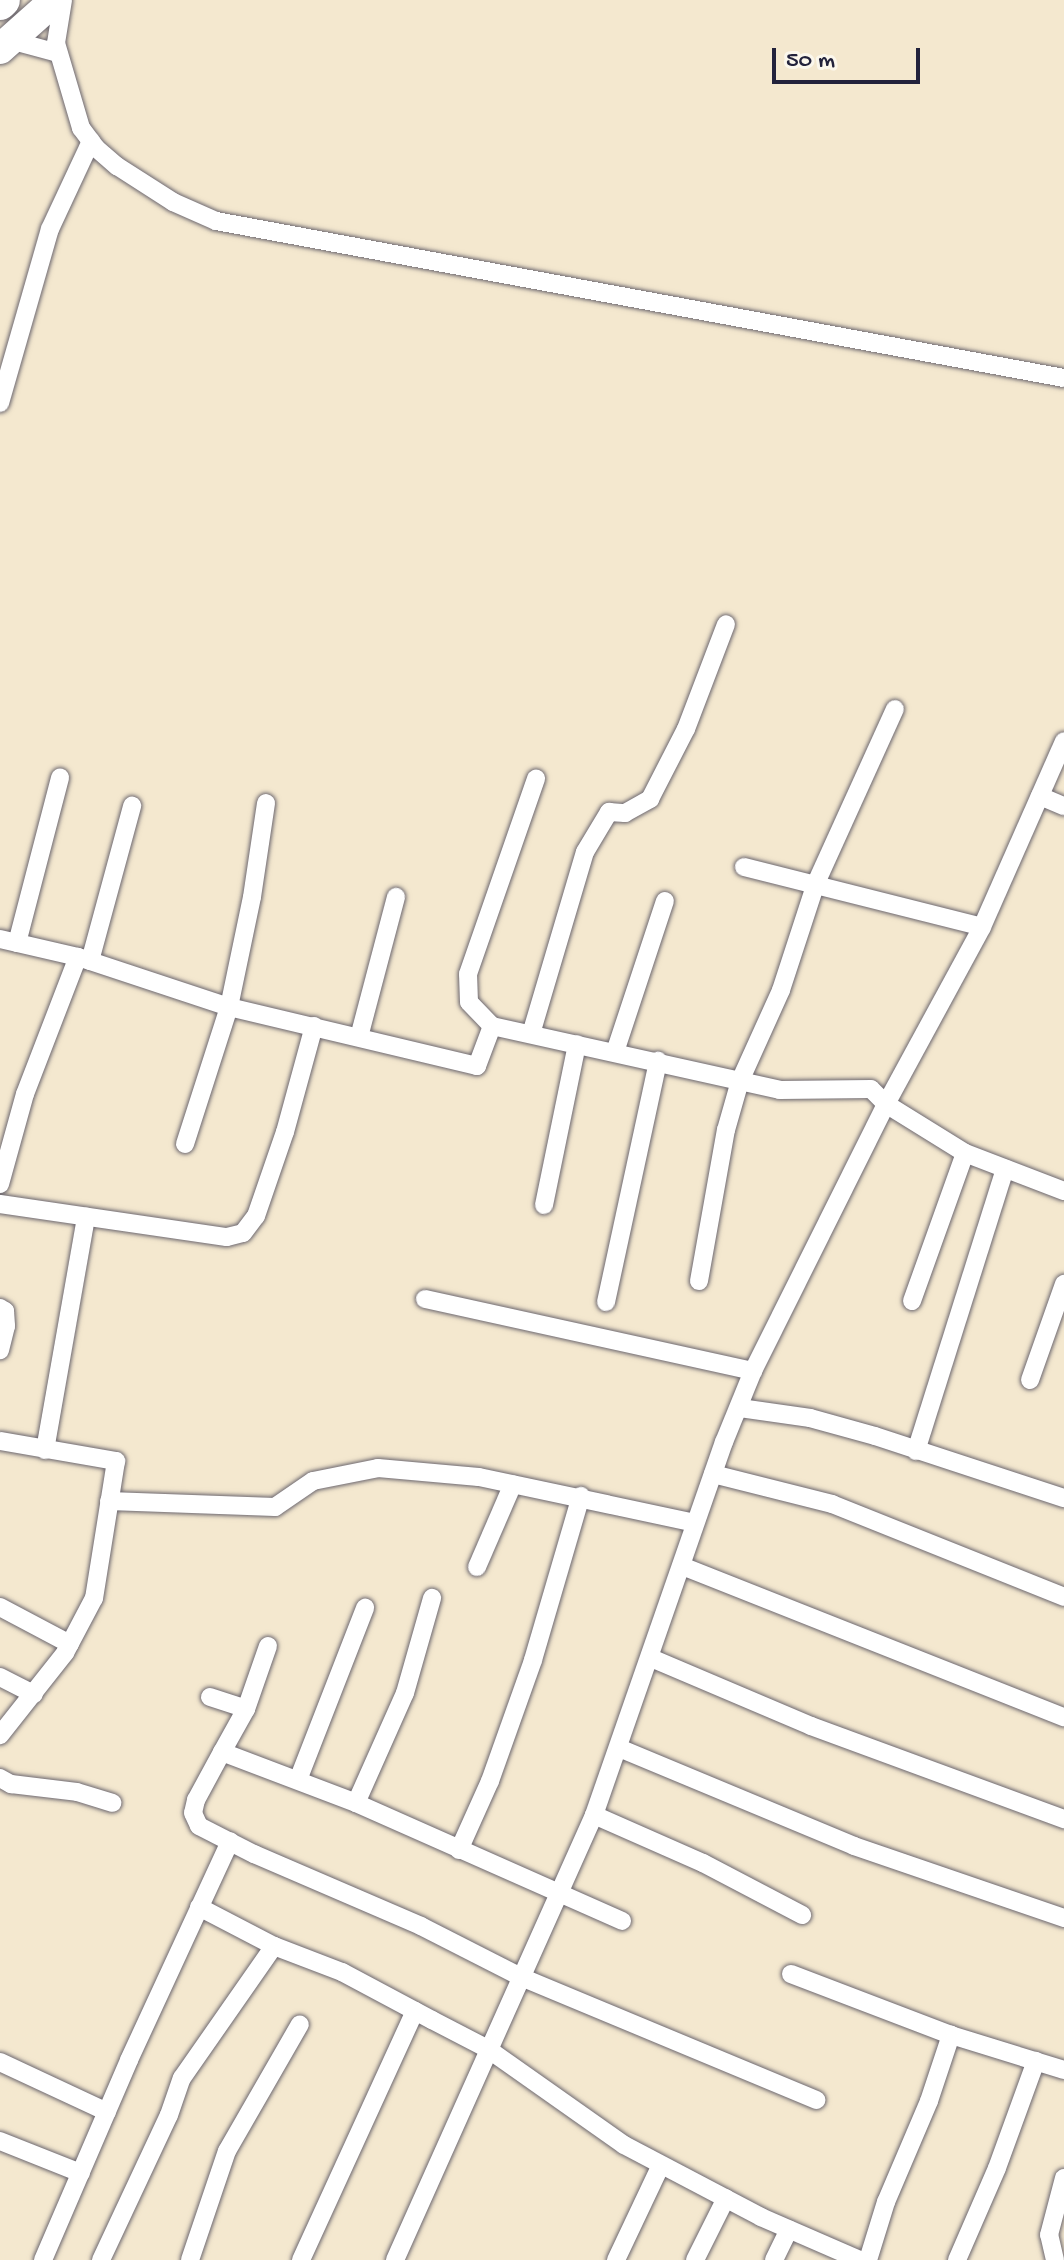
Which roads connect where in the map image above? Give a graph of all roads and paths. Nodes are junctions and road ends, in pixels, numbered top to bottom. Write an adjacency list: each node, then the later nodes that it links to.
1 (55, 0): 3 (main road)
2 (63, 0): 4 (street)
3 (5, 45): 4 (street)
4 (58, 53): 5 (street)
5 (91, 141): 6 (street); 7 (street)
6 (1064, 378)
7 (0, 403)
8 (726, 624): 27 (street)
9 (895, 709): 18 (street)
10 (1064, 741): 13 (street)
11 (60, 778): 22 (street)
12 (536, 779): 26 (street)
13 (1040, 796): 16 (street); 21 (street)
14 (266, 803): 24 (street)
15 (132, 806): 23 (street)
16 (1064, 806)
17 (744, 867): 18 (street)
18 (816, 883): 21 (street); 32 (street)
19 (396, 897): 28 (street)
20 (665, 901): 30 (street)
21 (982, 927): 33 (street)
22 (9, 941): 23 (street)
23 (84, 959): 24 (street); 37 (street)
24 (229, 1007): 25 (street); 34 (street)
25 (314, 1026): 28 (street); 41 (street)
26 (492, 1026): 27 (street); 28 (street)
27 (531, 1034): 29 (street)
28 (359, 1037)
29 (577, 1044): 30 (street); 40 (street)
30 (615, 1052): 31 (street)
31 (658, 1061): 32 (street); 46 (street)
32 (740, 1081): 33 (street); 42 (street)
33 (886, 1104): 35 (street); 49 (street)
34 (185, 1144)
35 (965, 1153): 36 (street); 45 (street)
36 (1005, 1169): 38 (street); 54 (street)
37 (0, 1184)
38 (1064, 1191)
39 (0, 1204): 41 (street)
40 (544, 1205)
41 (86, 1217): 53 (street)
42 (699, 1281)
43 (1064, 1284): 50 (street)
44 (425, 1299): 49 (street)
45 (912, 1301)
46 (606, 1302)
47 (0, 1308): 48 (street)
48 (0, 1350)
49 (753, 1371): 51 (street)
50 (1030, 1380)
51 (740, 1408): 54 (street); 55 (street)
52 (0, 1441): 53 (street)
53 (45, 1450): 59 (street)
54 (916, 1451): 58 (street)
55 (713, 1474): 60 (street); 63 (street)
56 (513, 1484): 57 (street); 59 (street); 62 (street)
57 (581, 1496): 60 (street); 85 (street)
58 (1064, 1498)
59 (109, 1501): 67 (street)
60 (695, 1523): 61 (street)
61 (682, 1566): 69 (street); 74 (street)
62 (477, 1567)
63 (1064, 1597)
64 (432, 1598): 81 (street)
65 (0, 1607): 67 (street)
66 (365, 1608): 79 (street)
67 (70, 1644): 71 (street)
68 (268, 1646): 73 (street)
69 (651, 1658): 76 (street); 83 (street)
70 (0, 1677): 71 (street)
71 (34, 1694): 75 (street)
72 (210, 1697): 73 (street)
73 (246, 1709): 77 (street)
74 (1064, 1717)
75 (0, 1735)
76 (619, 1748): 82 (street); 89 (street)
77 (222, 1752): 79 (street); 84 (street)
78 (0, 1778): 80 (street)
79 (298, 1780): 81 (street)
80 (112, 1803)
81 (356, 1803): 85 (street)
82 (594, 1815): 86 (street); 88 (street)
83 (1064, 1819)
84 (230, 1841): 87 (street); 93 (street)
85 (459, 1850): 86 (street)
86 (558, 1894): 90 (street); 93 (street)
87 (199, 1907): 91 (street); 102 (street)
88 (802, 1915)
89 (1064, 1918)
90 (622, 1921)
91 (274, 1946): 94 (street); 110 (street)
92 (791, 1974): 96 (street)
93 (521, 1977): 97 (street); 101 (street)
94 (415, 2011): 97 (street); 112 (street)
95 (300, 2024): 111 (street)
96 (951, 2035): 98 (street); 118 (street)
97 (488, 2049): 104 (street); 113 (street)
98 (1036, 2061): 100 (street); 119 (street)
99 (0, 2062): 102 (street)
100 (1064, 2070)
101 (816, 2100)
102 (107, 2112): 105 (street)
103 (0, 2141): 105 (street)
104 (661, 2165): 107 (street); 114 (street)
105 (81, 2173): 109 (street)
106 (1064, 2178): 120 (street)
107 (726, 2198): 108 (street); 115 (street)
108 (789, 2229): 116 (street); 117 (street)
109 (43, 2260)
110 (101, 2260)
111 (190, 2260)
112 (301, 2260)
113 (395, 2260)
114 (616, 2260)
115 (695, 2260)
116 (774, 2260)
117 (860, 2260)
118 (868, 2260)
119 (957, 2260)
120 (1055, 2260)

